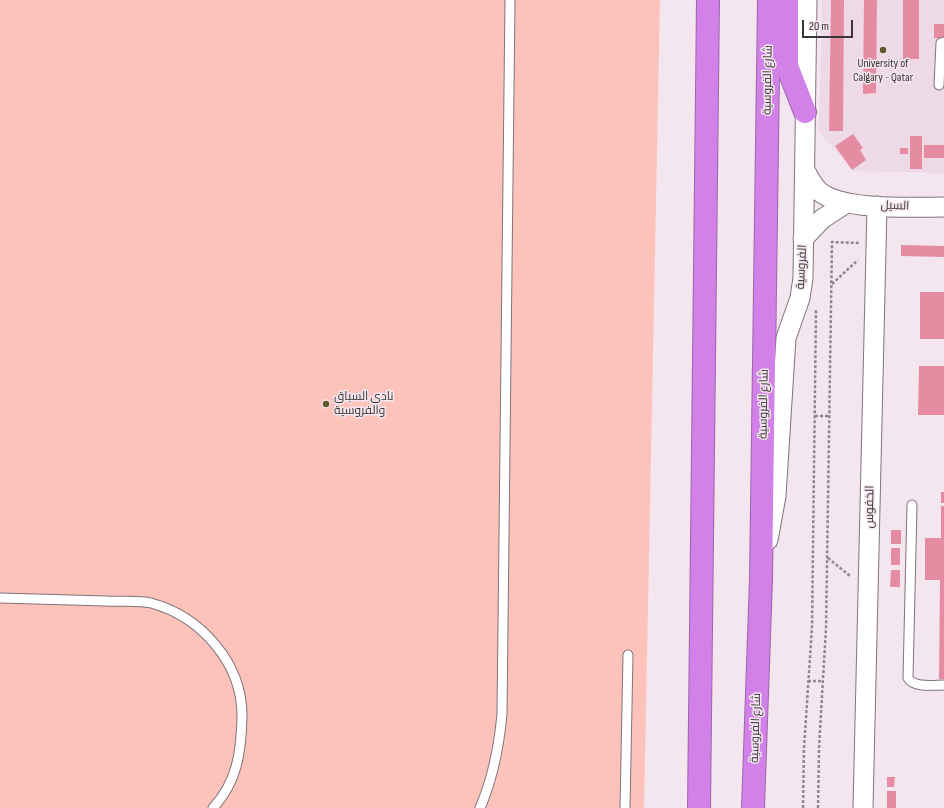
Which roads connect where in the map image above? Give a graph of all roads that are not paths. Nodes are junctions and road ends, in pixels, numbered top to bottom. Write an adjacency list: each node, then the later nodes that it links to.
1 (510, 0): 20 (lane)
2 (708, 0): 22 (highway)
3 (770, 0): 15 (highway, شارع الفروسية)
4 (787, 0): 8 (highway)
5 (807, 0): 8 (street, الفروسية)
6 (944, 42): 7 (lane)
7 (939, 85)
8 (805, 112): 9 (street, الفروسية)
9 (805, 170): 10 (street, السيل); 13 (street, الفروسية)
10 (845, 204): 11 (street, السيل); 13 (street)
11 (877, 206): 12 (street, السيل); 24 (street, الخفوس)
12 (944, 207)
13 (803, 239): 15 (street, الفروسية)
14 (912, 505): 18 (lane)
15 (761, 579): 23 (highway, شارع الفروسية)
16 (0, 598): 19 (lane)
17 (628, 655): 21 (lane)
18 (944, 685)
19 (213, 808)
20 (480, 808)
21 (625, 808)
22 (699, 808)
23 (753, 808)
24 (863, 808)

